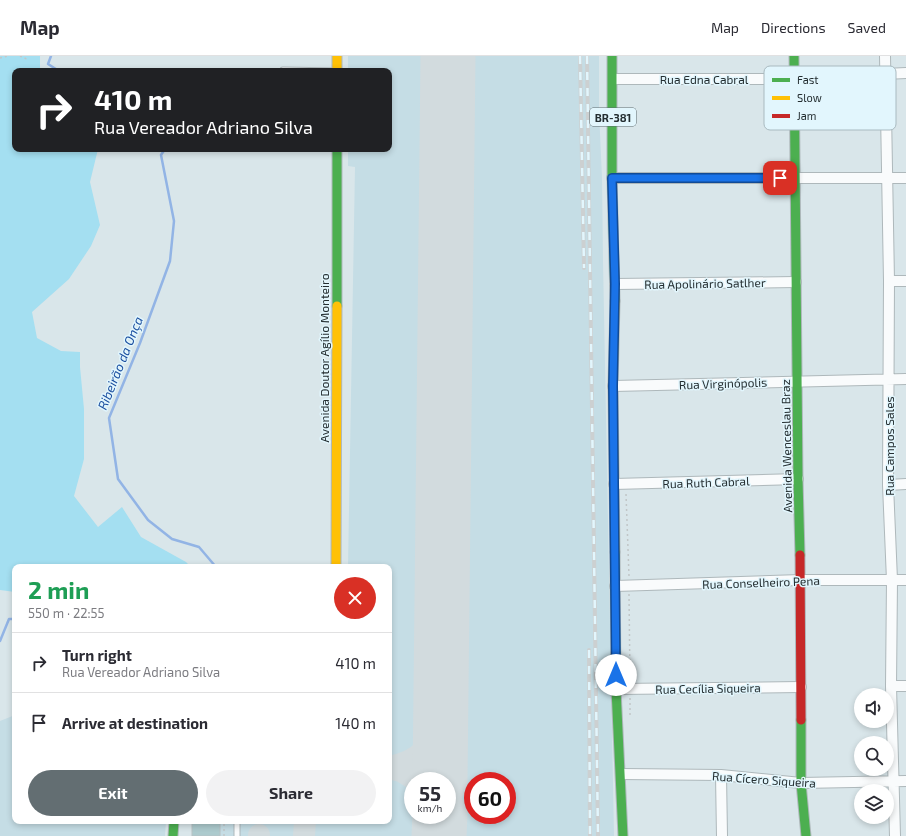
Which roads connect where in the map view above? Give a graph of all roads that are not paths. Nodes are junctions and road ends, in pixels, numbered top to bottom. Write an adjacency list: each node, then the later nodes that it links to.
1 (337, 56): 5 (street)
2 (612, 56): 8 (street, BR-381)
3 (794, 56): 4 (street, Avenida Wenceslau Braz)
4 (794, 66)
5 (337, 68)
6 (896, 73): 7 (street)
7 (906, 73)
8 (612, 79): 9 (street, Rua Edna Cabral); 13 (street, BR-381)
9 (764, 79)
10 (796, 130): 14 (street, Avenida Wenceslau Braz)
11 (886, 130): 16 (street, Rua Campos Sales)
12 (337, 152): 29 (street, Avenida Doutor Agílio Monteiro)
13 (612, 178): 14 (street); 20 (street, BR-381)
14 (796, 178): 16 (street); 17 (street, Avenida Wenceslau Braz)
15 (906, 178): 16 (street)
16 (886, 179): 18 (street, Rua Campos Sales)
17 (796, 282): 20 (street, Rua Apolinário Satlher); 23 (street, Avenida Wenceslau Braz)
18 (889, 282): 19 (street); 21 (street, Rua Campos Sales)
19 (906, 282)
20 (615, 284): 24 (street, BR-381)
21 (889, 378): 22 (street, Rua Virginópolis); 23 (street, Rua Virginópolis); 28 (street, Rua Campos Sales)
22 (906, 379)
23 (797, 381): 24 (street, Rua Virginópolis); 25 (street, Avenida Wenceslau Braz)
24 (613, 386): 26 (street, BR-381)
25 (798, 479): 26 (street, Rua Ruth Cabral); 30 (street, Avenida Wenceslau Braz)
26 (614, 484): 33 (street, BR-381)
27 (906, 484): 28 (street)
28 (888, 485): 31 (street, Rua Campos Sales)
29 (336, 564)
30 (801, 580): 31 (street, Rua Conselheiro Pena); 33 (street, Rua Conselheiro Pena); 36 (street, Avenida Wenceslau Braz)
31 (892, 580): 32 (street, Rua Conselheiro Pena); 34 (street, Rua Campos Sales)
32 (906, 580)
33 (615, 586): 37 (street, BR-381)
34 (892, 686): 35 (street); 40 (street, Rua Campos Sales)
35 (906, 686)
36 (801, 687): 37 (street, Rua Cecília Siqueira); 42 (street, Avenida Wenceslau Braz)
37 (616, 689): 38 (street, BR-381)
38 (621, 774): 39 (street, Rua Cícero Siqueira); 47 (street, BR-381)
39 (721, 775): 42 (street, Rua Cícero Siqueira); 48 (street)
40 (894, 781): 41 (street, Rua Cícero Siqueira); 42 (street, Rua Cícero Siqueira); 50 (street, Rua Campos Sales)
41 (906, 781)
42 (802, 783): 49 (street, Avenida Wenceslau Braz)
43 (174, 824): 45 (street)
44 (237, 824): 46 (lane)
45 (173, 836)
46 (237, 836)
47 (622, 836)
48 (722, 836)
49 (806, 836)
50 (895, 836)

